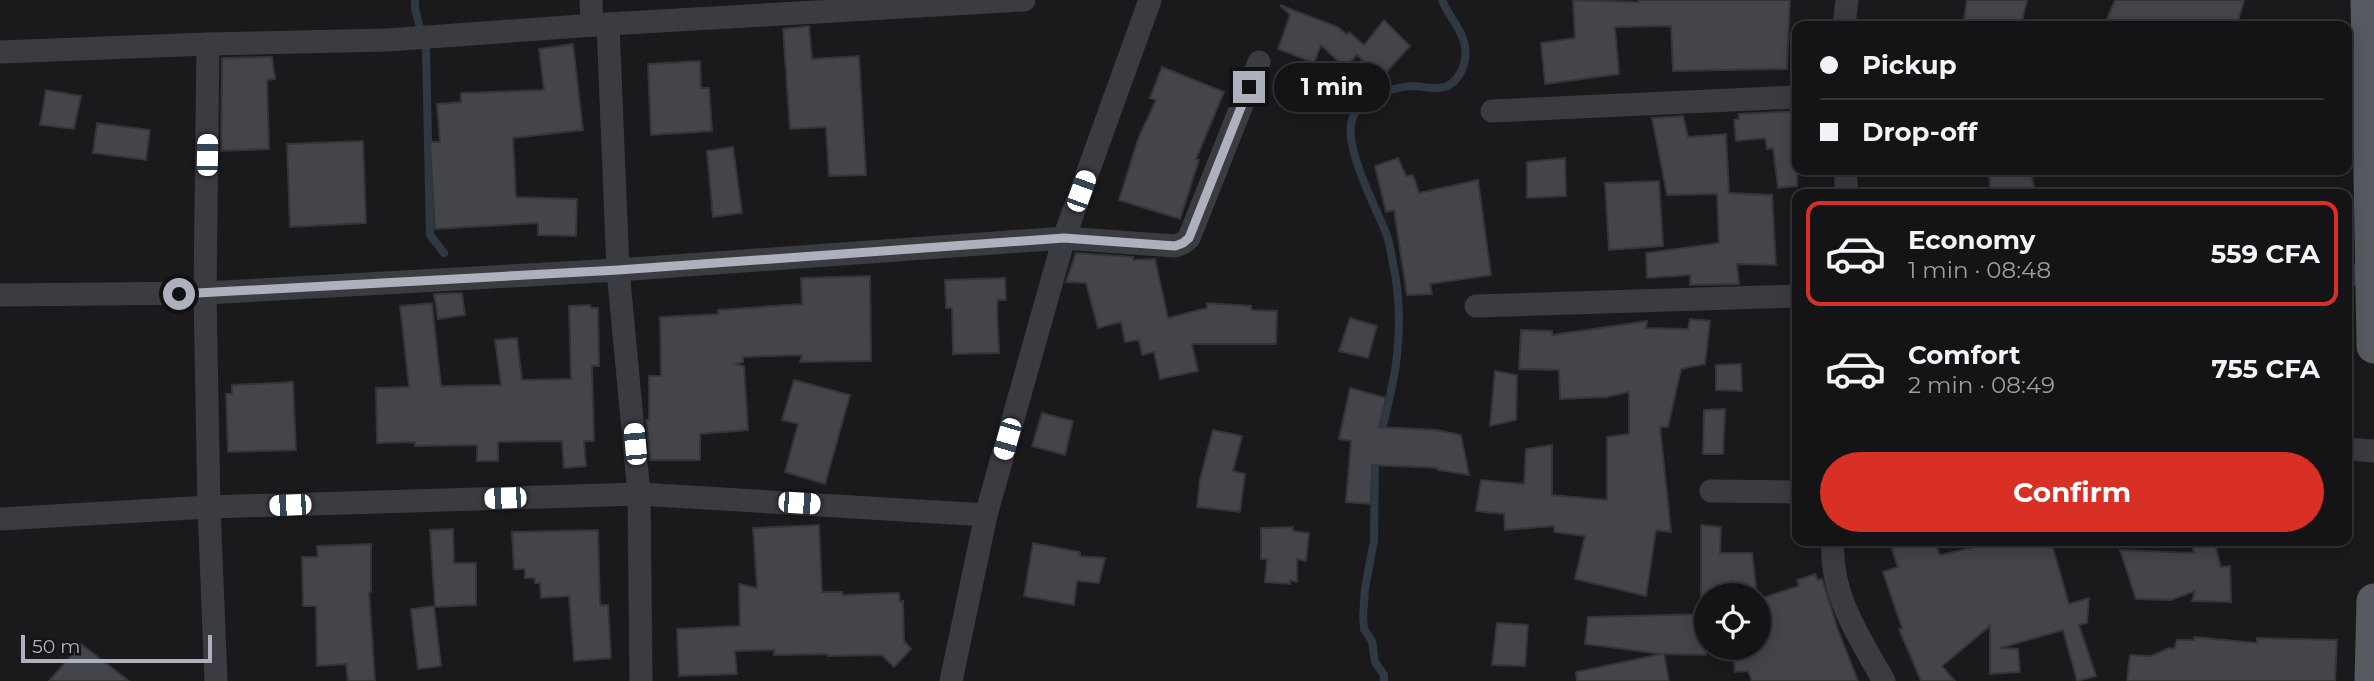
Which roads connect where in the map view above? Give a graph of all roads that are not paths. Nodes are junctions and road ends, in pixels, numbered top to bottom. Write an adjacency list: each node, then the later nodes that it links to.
1 (591, 0): 8 (street)
2 (1024, 0): 6 (street)
3 (1150, 0): 15 (street)
4 (1847, 0): 7 (street)
5 (2368, 0): 14 (main road)
6 (881, 4): 8 (street)
7 (1845, 21)
8 (600, 24): 9 (street); 16 (street)
9 (208, 44): 10 (street); 18 (street)
10 (0, 52)
11 (1259, 62): 15 (street)
12 (1792, 97): 13 (street)
13 (1492, 111)
14 (2373, 205): 17 (main road)
15 (1064, 238): 16 (street); 29 (street)
16 (618, 270): 18 (street); 27 (street)
17 (2359, 274): 22 (main road)
18 (205, 293): 19 (street); 28 (street)
19 (0, 295)
20 (1792, 296): 21 (street)
21 (1476, 306)
22 (2374, 346)
23 (2352, 449): 24 (street)
24 (2374, 451)
25 (1711, 491): 26 (street)
26 (1792, 492)
27 (639, 494): 28 (street); 29 (street); 34 (street)
28 (209, 507): 30 (street); 33 (street)
29 (986, 515): 35 (street)
30 (0, 519)
31 (1833, 546): 36 (street)
32 (2374, 601): 37 (main road)
33 (216, 681)
34 (641, 681)
35 (951, 681)
36 (1884, 681)
37 (2372, 681)

